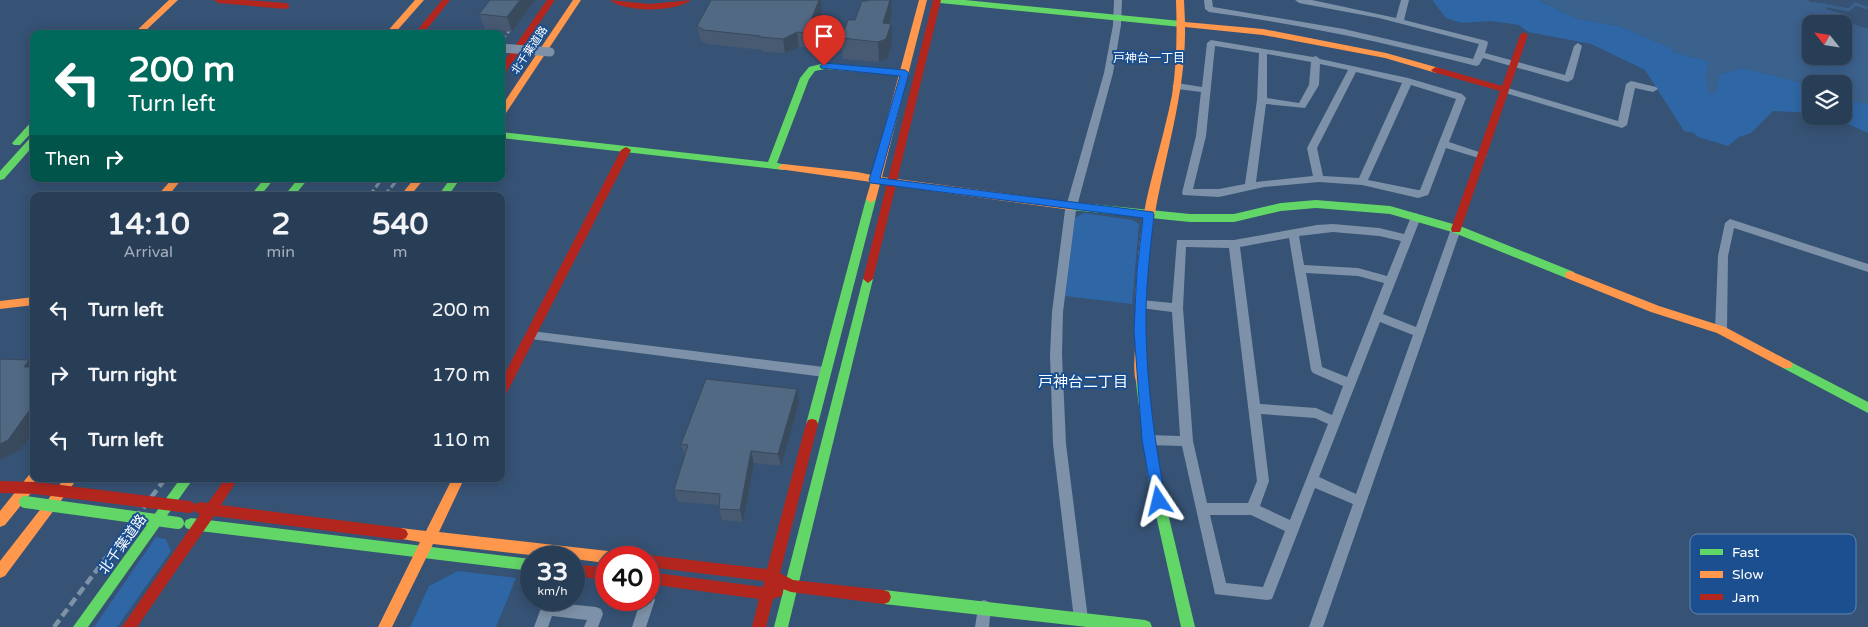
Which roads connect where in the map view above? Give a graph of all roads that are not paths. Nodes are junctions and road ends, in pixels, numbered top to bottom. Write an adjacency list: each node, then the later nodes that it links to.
1 (161, 0): 22 (main road)
2 (174, 0): 23 (main road)
3 (218, 0): 17 (main road)
4 (420, 0): 24 (main road)
5 (446, 0): 25 (main road)
6 (551, 0): 35 (main road, 北千葉道路)
7 (577, 0): 44 (main road, 北千葉道路)
8 (614, 0): 9 (main road)
9 (687, 0)
10 (907, 0): 11 (main road)
11 (931, 0): 18 (main road); 37 (main road); 62 (main road)
12 (1118, 0): 18 (street)
13 (1180, 0): 21 (main road)
14 (1208, 0): 19 (street)
15 (1300, 0): 20 (street)
16 (1405, 0): 20 (street)
17 (286, 6)
18 (1118, 17): 21 (main road); 68 (street)
19 (1280, 19): 26 (street); 32 (street)
20 (1400, 20): 32 (street)
21 (1181, 23): 26 (main road); 39 (main road)
22 (127, 30)
23 (140, 30)
24 (393, 30)
25 (421, 30)
26 (1278, 34): 42 (main road)
27 (1524, 35): 34 (main road)
28 (1578, 46): 34 (street)
29 (505, 48): 31 (street, bridge)
30 (1263, 51): 33 (street); 41 (street); 43 (street)
31 (550, 52)
32 (1480, 54): 34 (street)
33 (1316, 60): 36 (street); 43 (street)
34 (1514, 64): 42 (main road)
35 (505, 67)
36 (1354, 68): 38 (street); 55 (street)
37 (905, 73): 53 (main road); 56 (main road)
38 (1408, 81): 48 (street); 61 (street)
39 (1177, 86): 41 (street); 69 (main road)
40 (1653, 89): 42 (street)
41 (1206, 90): 63 (street)
42 (1505, 90): 51 (main road)
43 (1262, 100): 63 (street)
44 (505, 108)
45 (30, 128): 52 (main road)
46 (505, 136): 50 (main road)
47 (30, 143): 54 (main road)
48 (1443, 144): 51 (street); 61 (street)
49 (505, 146): 50 (main road)
50 (624, 155): 53 (main road); 56 (main road); 85 (main road)
51 (1482, 156): 71 (main road)
52 (0, 162)
53 (771, 166): 56 (main road)
54 (0, 177)
55 (1319, 179): 61 (street); 63 (street)
56 (874, 180): 62 (main road); 86 (main road)
57 (174, 182): 64 (main road)
58 (267, 182): 65 (main road)
59 (301, 182): 66 (main road)
60 (417, 182): 67 (main road)
61 (1362, 182)
62 (892, 183): 68 (main road); 118 (main road)
63 (1250, 187)
64 (166, 192)
65 (258, 192)
66 (292, 192)
67 (408, 192)
68 (1073, 206): 69 (main road); 124 (street)
69 (1149, 215): 70 (main road); 79 (main road)
70 (1416, 217): 71 (main road); 73 (street)
71 (1456, 230): 83 (main road); 84 (street)
72 (1293, 233): 73 (street); 74 (street); 76 (street)
73 (1407, 239): 77 (street)
74 (1234, 244): 81 (street); 90 (street)
75 (1868, 268): 83 (street)
76 (1299, 269): 77 (street); 87 (street)
77 (1391, 281): 82 (street)
78 (30, 301): 80 (main road)
79 (1141, 304): 81 (street); 92 (main road)
80 (0, 305)
81 (1177, 308): 93 (street)
82 (1377, 316): 84 (street); 87 (street)
83 (1721, 330): 89 (main road)
84 (1420, 332): 103 (street)
85 (531, 335): 86 (street); 88 (main road)
86 (824, 372): 116 (main road)
87 (1350, 384): 91 (street)
88 (505, 385)
89 (1868, 408)
90 (1255, 409): 91 (street); 106 (street)
91 (1336, 422): 94 (street)
92 (1148, 440): 93 (street); 135 (main road)
93 (1187, 440): 105 (street)
94 (1312, 480): 103 (street); 109 (street)
95 (68, 482): 115 (main road)
96 (185, 482): 125 (main road, 北千葉道路)
97 (230, 482): 104 (main road)
98 (456, 482): 110 (main road)
99 (32, 485): 100 (main road); 102 (main road); 104 (main road, bridge)
100 (0, 486)
101 (0, 502): 102 (main road)
102 (20, 502): 107 (main road); 108 (main road, bridge)
103 (1361, 502): 136 (street)
104 (210, 509): 108 (main road); 110 (main road)
105 (1202, 509): 106 (street); 109 (street)
106 (1252, 509): 109 (street)
107 (0, 520)
108 (198, 525): 111 (main road); 126 (main road)
109 (1294, 528)
110 (428, 537): 111 (main road); 112 (main road)
111 (421, 552): 114 (main road); 127 (main road)
112 (595, 556)
113 (660, 562): 116 (main road)
114 (520, 564)
115 (0, 572)
116 (773, 576): 118 (main road); 119 (main road)
117 (660, 579): 119 (main road)
118 (791, 586): 119 (main road); 120 (main road); 132 (main road)
119 (768, 594): 131 (main road)
120 (984, 607): 124 (main road); 133 (street)
121 (547, 611): 128 (street)
122 (582, 611): 129 (street)
123 (644, 611): 130 (street)
124 (1081, 619): 134 (main road)
125 (80, 627)
126 (129, 627)
127 (385, 627)
128 (541, 627)
129 (591, 627)
130 (639, 627)
131 (759, 627)
132 (780, 627)
133 (982, 627)
134 (1145, 627)
135 (1188, 627)
136 (1316, 627)

